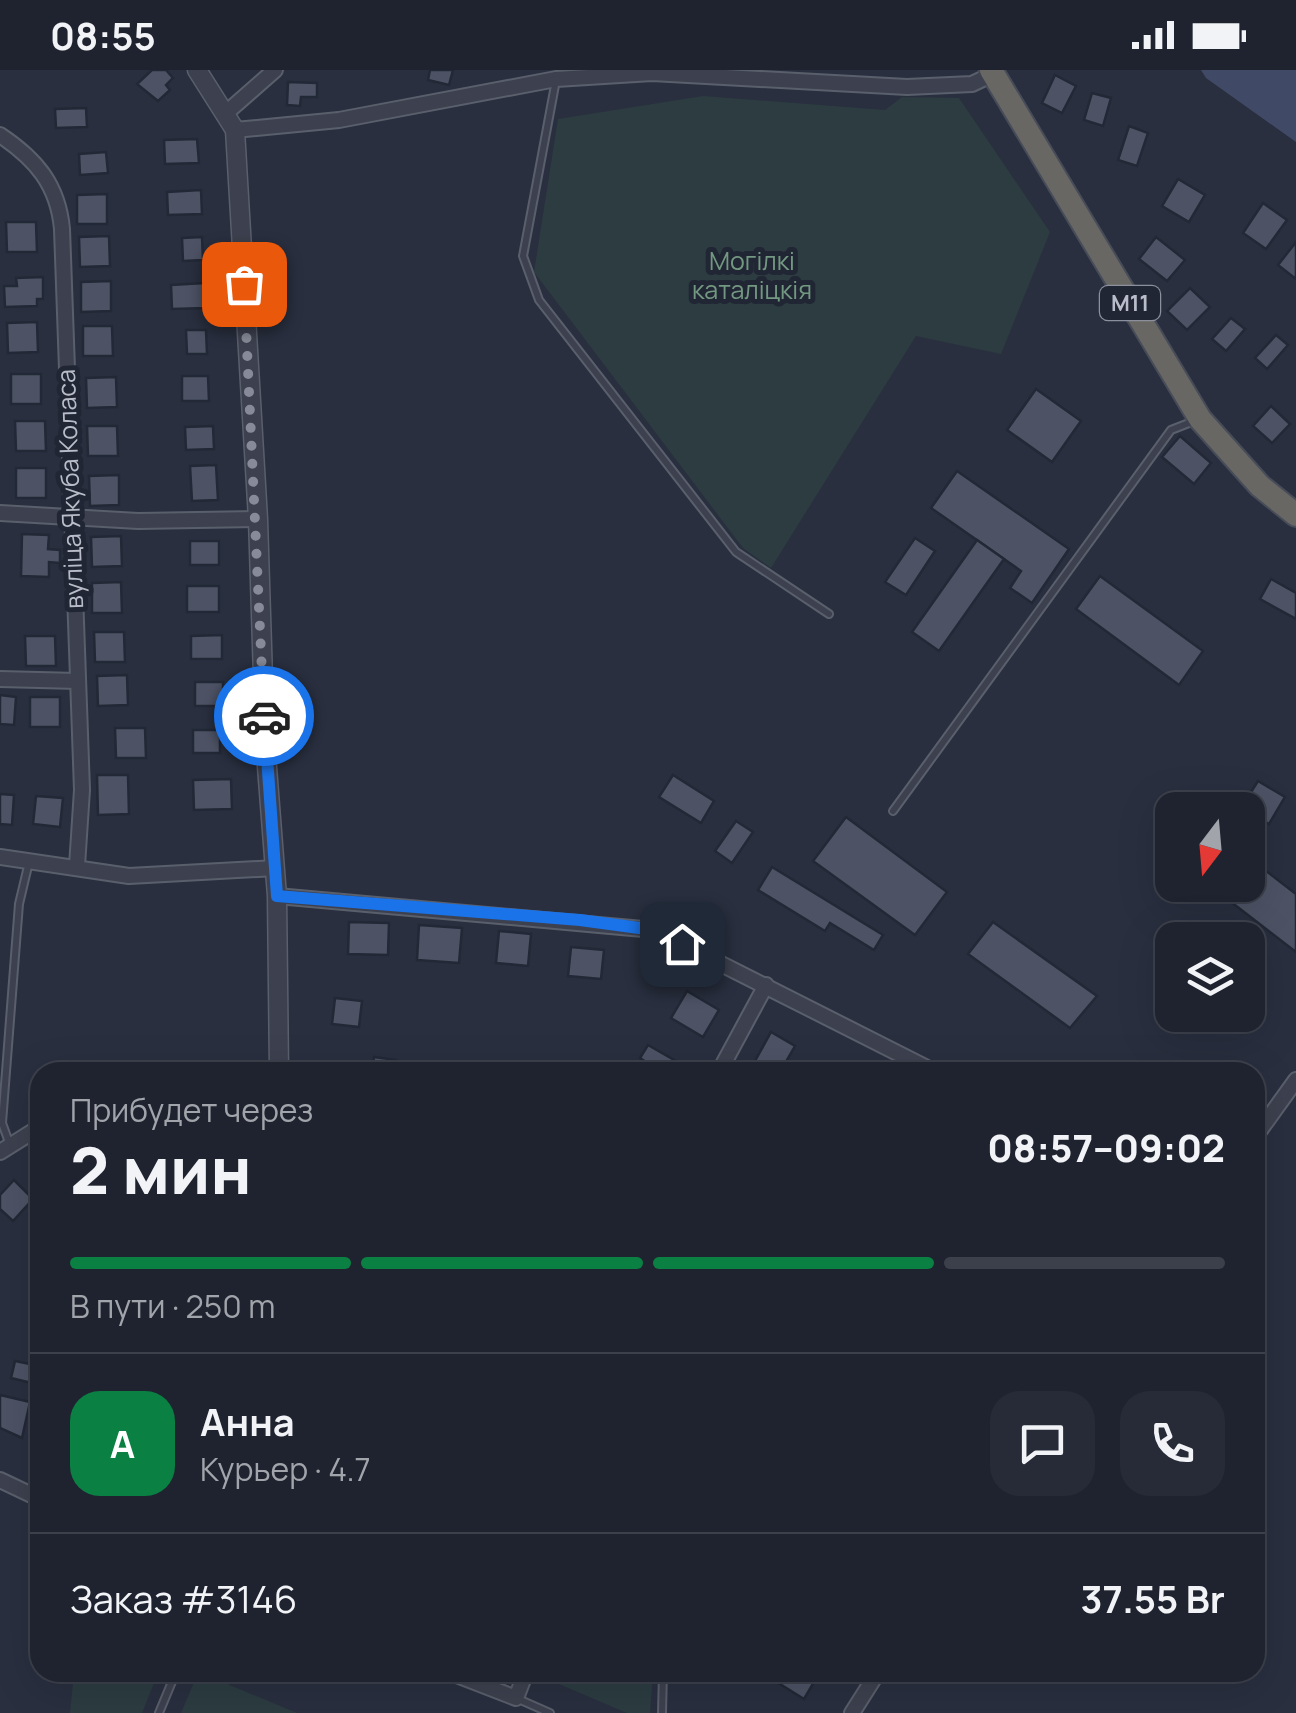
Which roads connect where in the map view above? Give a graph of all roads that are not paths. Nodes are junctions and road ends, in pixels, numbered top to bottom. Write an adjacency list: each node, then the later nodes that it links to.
1 (197, 70): 5 (street)
2 (275, 70): 5 (street)
3 (992, 72): 4 (street); 8 (highway, М11)
4 (556, 78): 6 (street); 13 (lane)
5 (226, 113): 6 (street)
6 (235, 130): 12 (street)
7 (0, 135): 11 (street, вуліца Якуба Коласа)
8 (1200, 419): 10 (highway, М11); 16 (lane)
9 (0, 513): 11 (street)
10 (1296, 515)
11 (76, 519): 12 (street); 15 (street, вуліца Якуба Коласа)
12 (258, 519): 20 (street)
13 (828, 614)
14 (0, 679): 15 (street)
15 (78, 680): 19 (street, вуліца Якуба Коласа)
16 (893, 811)
17 (0, 857): 18 (street)
18 (29, 860): 19 (street); 29 (lane)
19 (77, 866): 20 (street)
20 (276, 868): 21 (street)
21 (277, 896): 22 (street); 23 (street)
22 (766, 985): 24 (street); 25 (street)
23 (279, 1062)
24 (724, 1062)
25 (916, 1062)
26 (1296, 1080): 27 (street)
27 (1265, 1123)
28 (30, 1133): 29 (street)
29 (5, 1148)
30 (0, 1480): 31 (street)
31 (30, 1494)
32 (172, 1682): 38 (lane)
33 (475, 1682): 37 (street)
34 (522, 1682): 37 (street)
35 (663, 1682): 40 (lane)
36 (872, 1682): 41 (street)
37 (516, 1698): 39 (lane)
38 (159, 1713)
39 (550, 1713)
40 (662, 1713)
41 (852, 1713)

